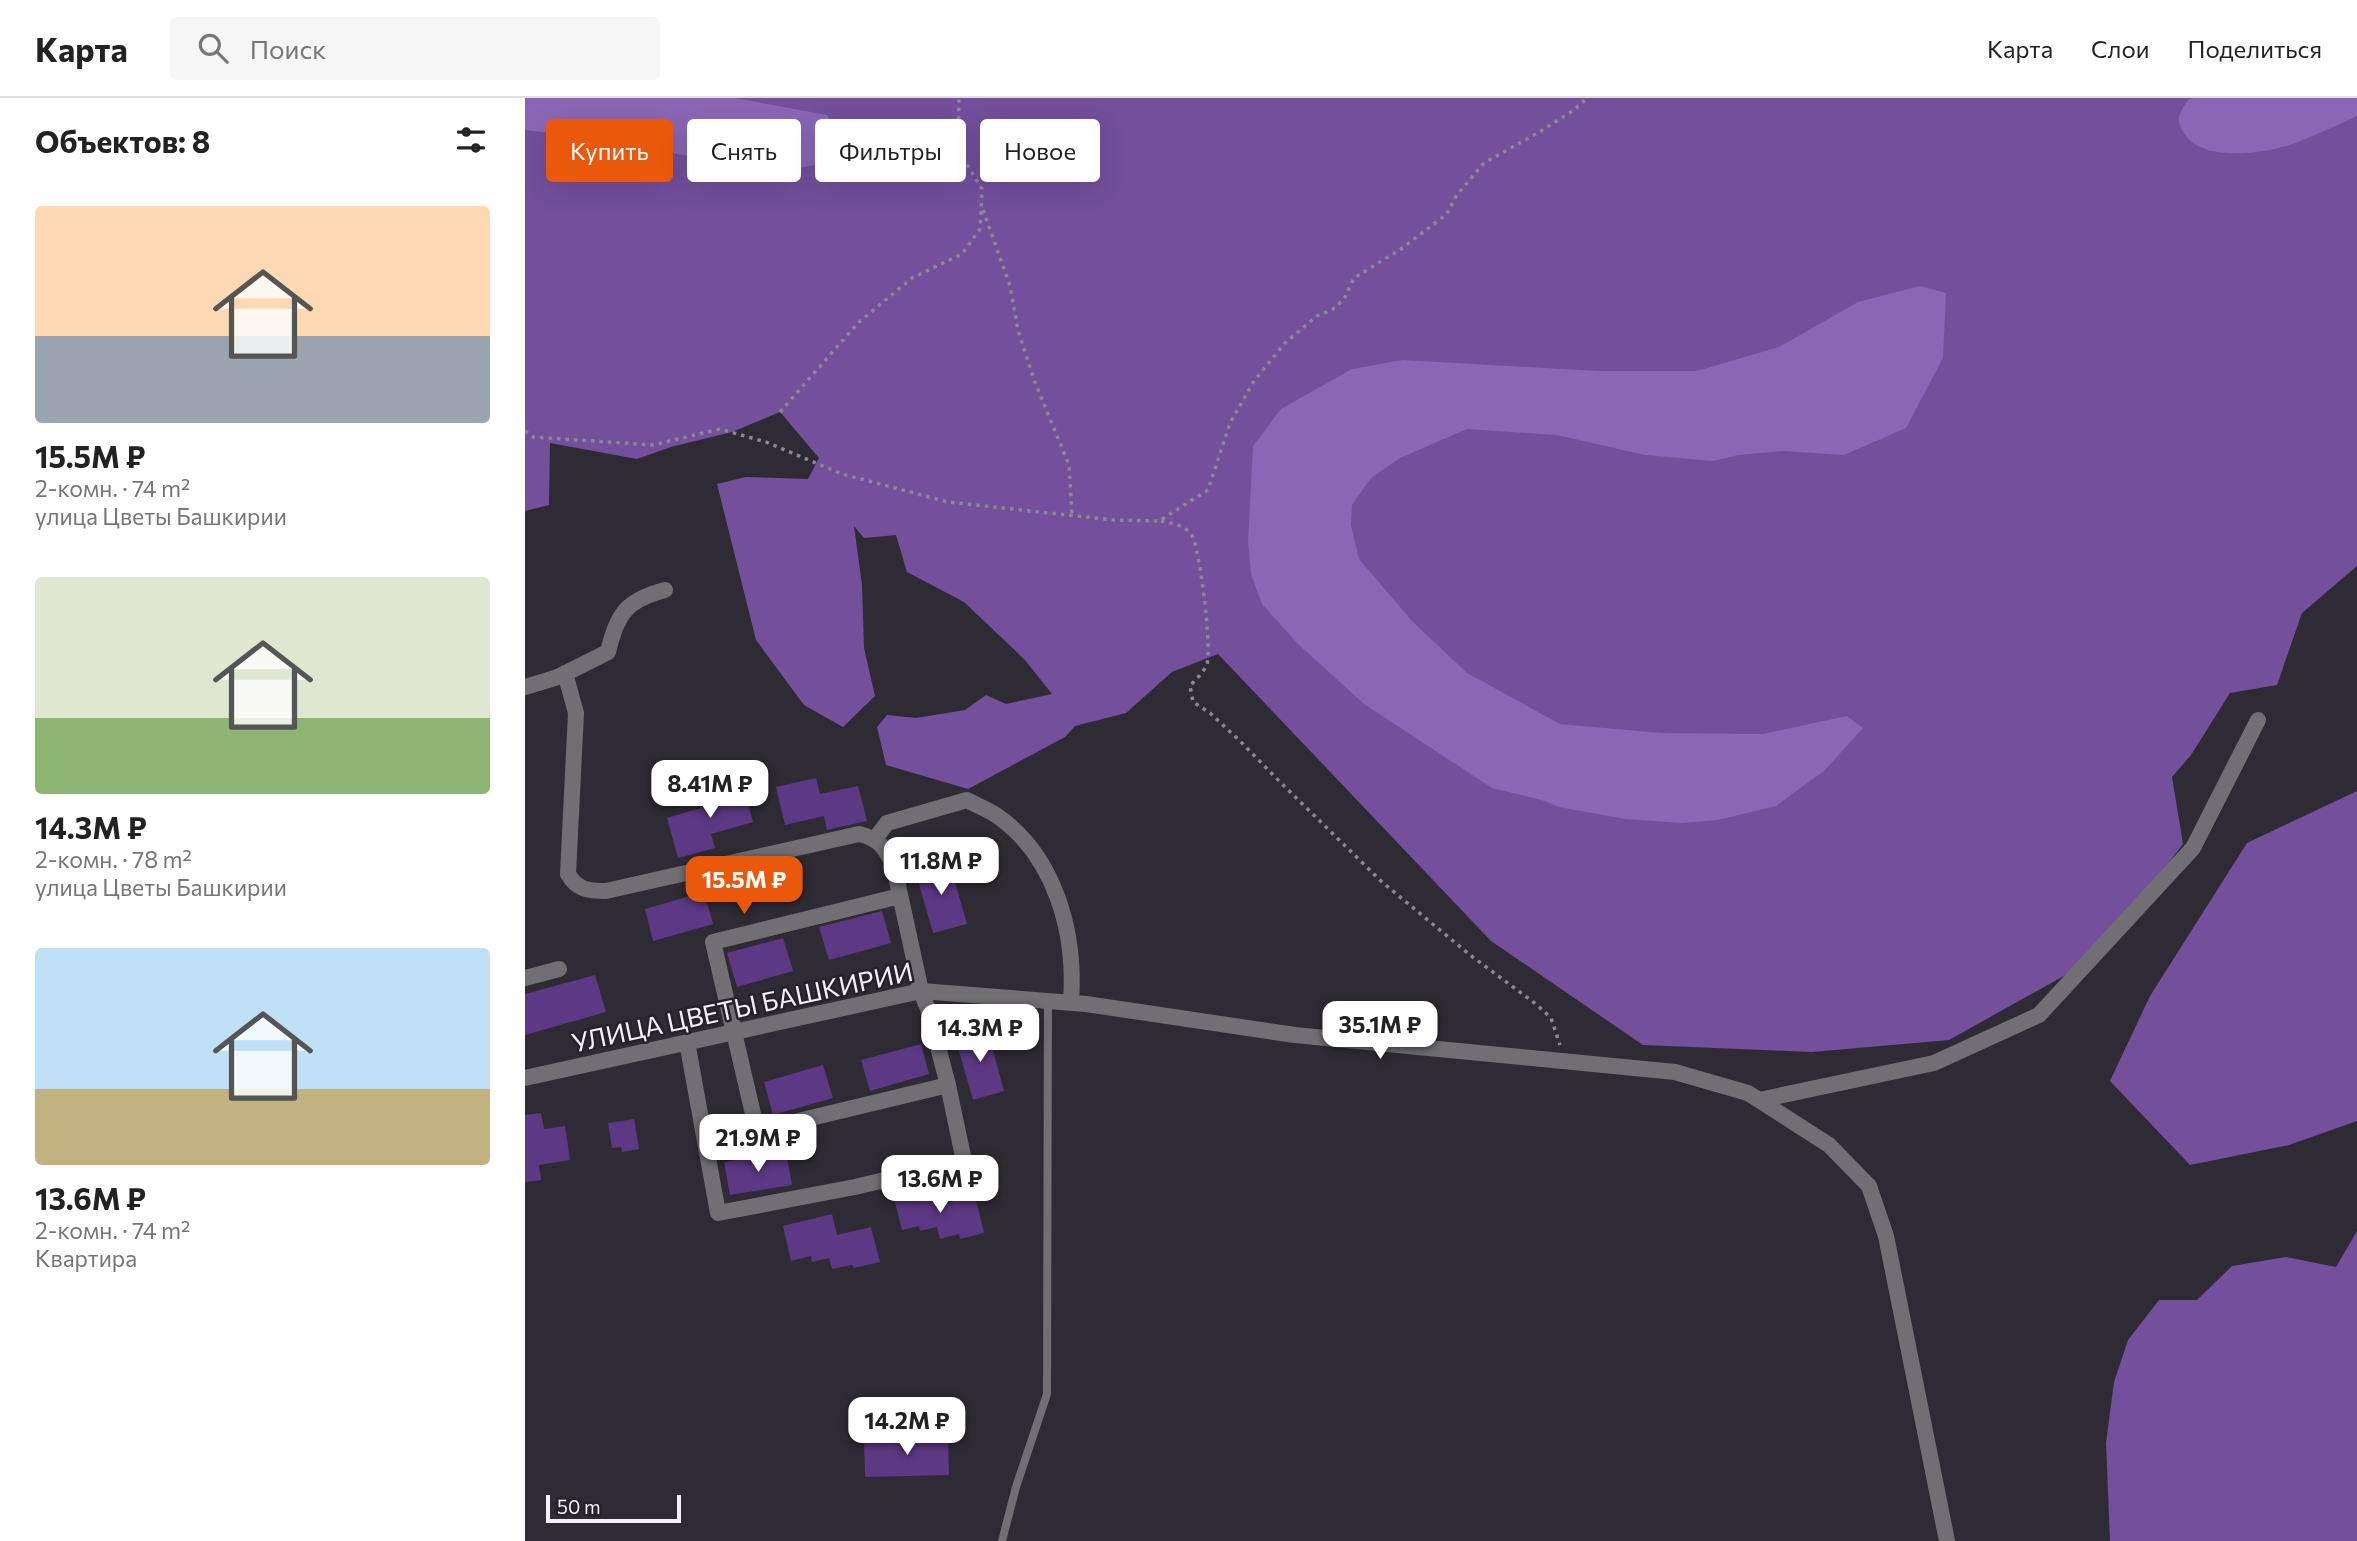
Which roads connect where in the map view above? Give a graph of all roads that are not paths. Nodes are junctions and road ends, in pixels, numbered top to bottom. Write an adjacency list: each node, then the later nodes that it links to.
1 (665, 590): 2 (street)
2 (565, 673): 3 (street); 5 (street)
3 (525, 687)
4 (2258, 719): 16 (street)
5 (875, 839): 6 (street); 11 (street)
6 (900, 896): 9 (street); 12 (street)
7 (559, 969): 8 (street)
8 (525, 978)
9 (921, 991): 10 (street, УЛИЦА ЦВЕТЫ БАШКИРИИ); 12 (street, УЛИЦА ЦВЕТЫ БАШКИРИИ); 15 (street)
10 (1048, 1000): 11 (street, УЛИЦА ЦВЕТЫ БАШКИРИИ); 17 (lane)
11 (1071, 1002): 16 (street, УЛИЦА ЦВЕТЫ БАШКИРИИ)
12 (734, 1032): 13 (street, УЛИЦА ЦВЕТЫ БАШКИРИИ); 15 (street)
13 (687, 1042): 14 (street, УЛИЦА ЦВЕТЫ БАШКИРИИ); 15 (street)
14 (525, 1078)
15 (948, 1085)
16 (1759, 1100): 18 (street, УЛИЦА ЦВЕТЫ БАШКИРИИ)
17 (1002, 1541)
18 (1947, 1541)

